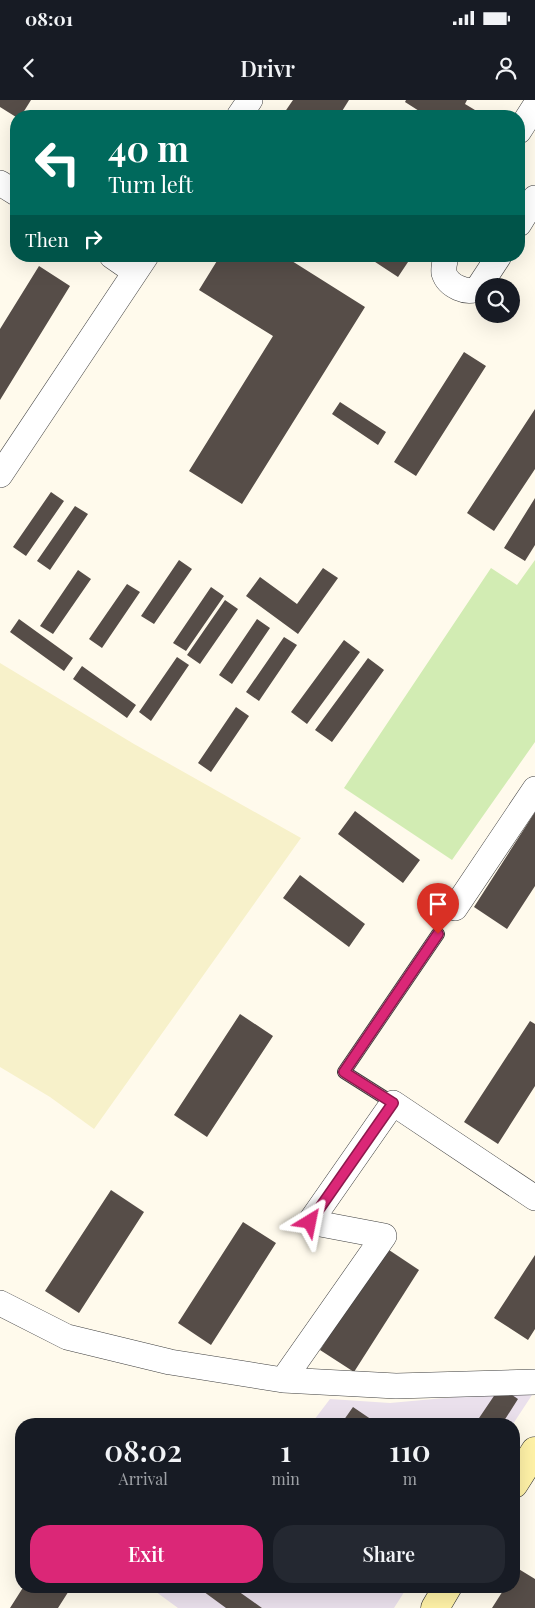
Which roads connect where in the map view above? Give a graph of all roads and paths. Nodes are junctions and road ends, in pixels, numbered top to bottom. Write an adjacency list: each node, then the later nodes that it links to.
1 (535, 106): 2 (street)
2 (525, 122)
3 (535, 198): 4 (street)
4 (525, 214)
5 (445, 262): 6 (street)
6 (494, 262)
7 (141, 264): 8 (street)
8 (0, 475)
9 (535, 789): 10 (street)
10 (455, 908)
11 (438, 934): 12 (lane)
12 (393, 1103): 13 (street); 15 (street)
13 (535, 1198)
14 (0, 1303): 15 (street)
15 (283, 1380): 16 (street)
16 (535, 1382)
17 (535, 1451): 18 (street)
18 (520, 1475)
19 (444, 1593): 20 (street)
20 (434, 1608)

